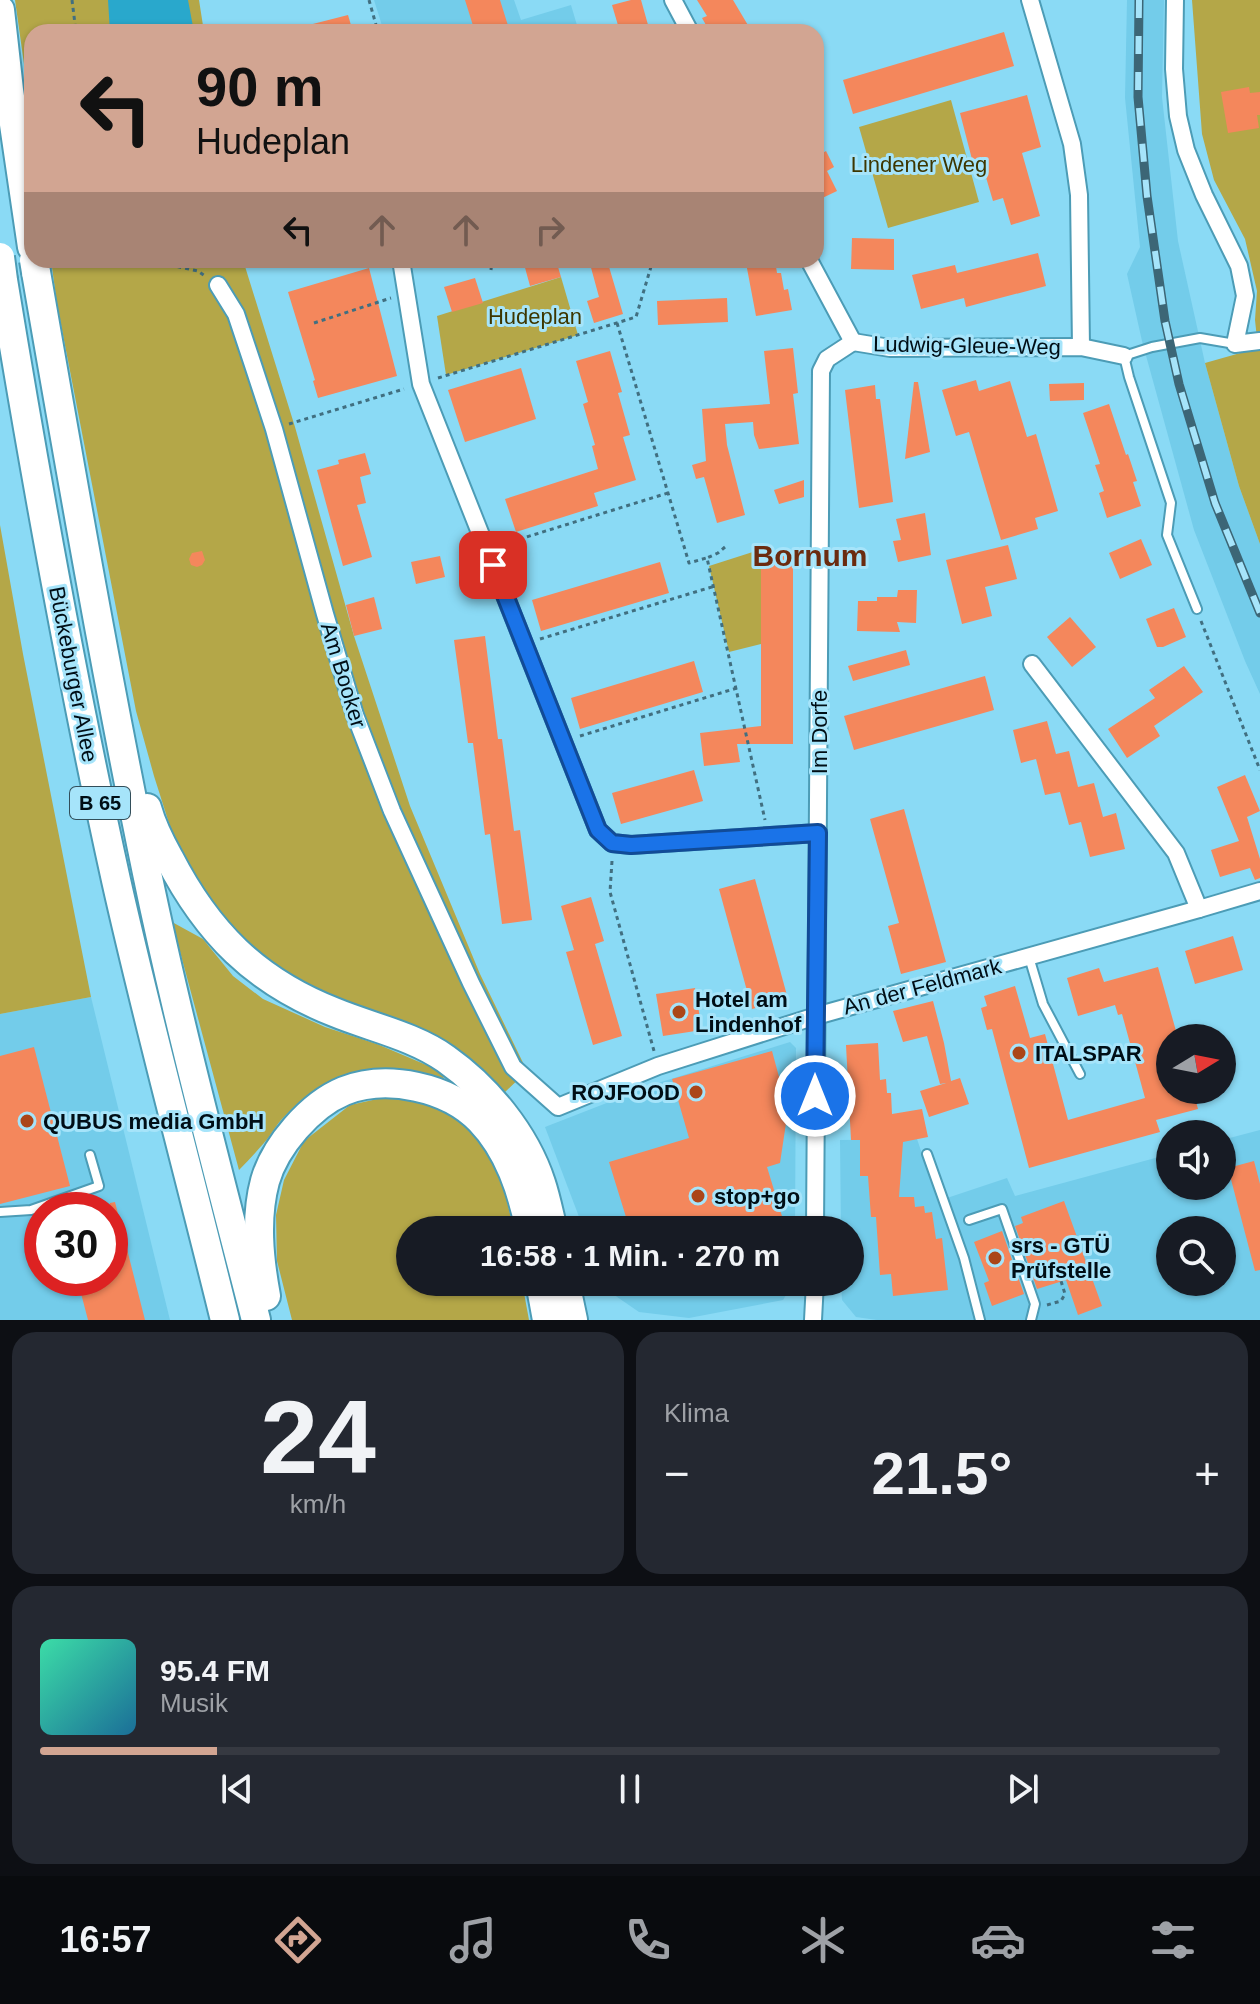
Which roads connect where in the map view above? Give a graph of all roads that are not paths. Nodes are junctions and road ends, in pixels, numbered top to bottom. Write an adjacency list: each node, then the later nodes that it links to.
1 (673, 0): 5 (street)
2 (1030, 0): 15 (street)
3 (1175, 0): 14 (street)
4 (0, 10): 6 (highway, Bückeburger Allee / B 65)
5 (686, 24)
6 (24, 192)
7 (35, 268): 19 (highway, Bückeburger Allee / B 65)
8 (402, 268): 20 (street)
9 (813, 268): 13 (street)
10 (2, 269): 37 (highway, Bückeburger Allee / B 65)
11 (218, 285): 26 (street, Am Booker)
12 (1260, 341): 14 (street)
13 (853, 342): 15 (street, Ludwig-Gleue-Weg); 20 (street, Im Dorfe)
14 (1235, 344): 16 (lane)
15 (1081, 347): 16 (street, Ludwig-Gleue-Weg)
16 (1124, 356): 17 (lane)
17 (1197, 609)
18 (1032, 664): 22 (street)
19 (118, 728): 31 (highway); 38 (highway, Bückeburger Allee / B 65)
20 (818, 833): 24 (street, Im Dorfe)
21 (1260, 891): 22 (street, An der Feldmark)
22 (1199, 909): 23 (street, An der Feldmark)
23 (1029, 957): 24 (street, An der Feldmark); 25 (lane)
24 (816, 1016): 26 (street, An der Feldmark); 32 (street, Im Dorfe)
25 (1080, 1074)
26 (558, 1107)
27 (927, 1154): 43 (lane)
28 (90, 1155): 29 (lane)
29 (0, 1212)
30 (527, 1216): 39 (highway)
31 (550, 1216)
32 (815, 1216)
33 (969, 1220): 44 (lane)
34 (543, 1296): 40 (highway)
35 (568, 1296): 41 (highway)
36 (814, 1296): 42 (street)
37 (225, 1320)
38 (256, 1320)
39 (270, 1320)
40 (547, 1320)
41 (573, 1320)
42 (813, 1320)
43 (980, 1320)
44 (1031, 1320)

